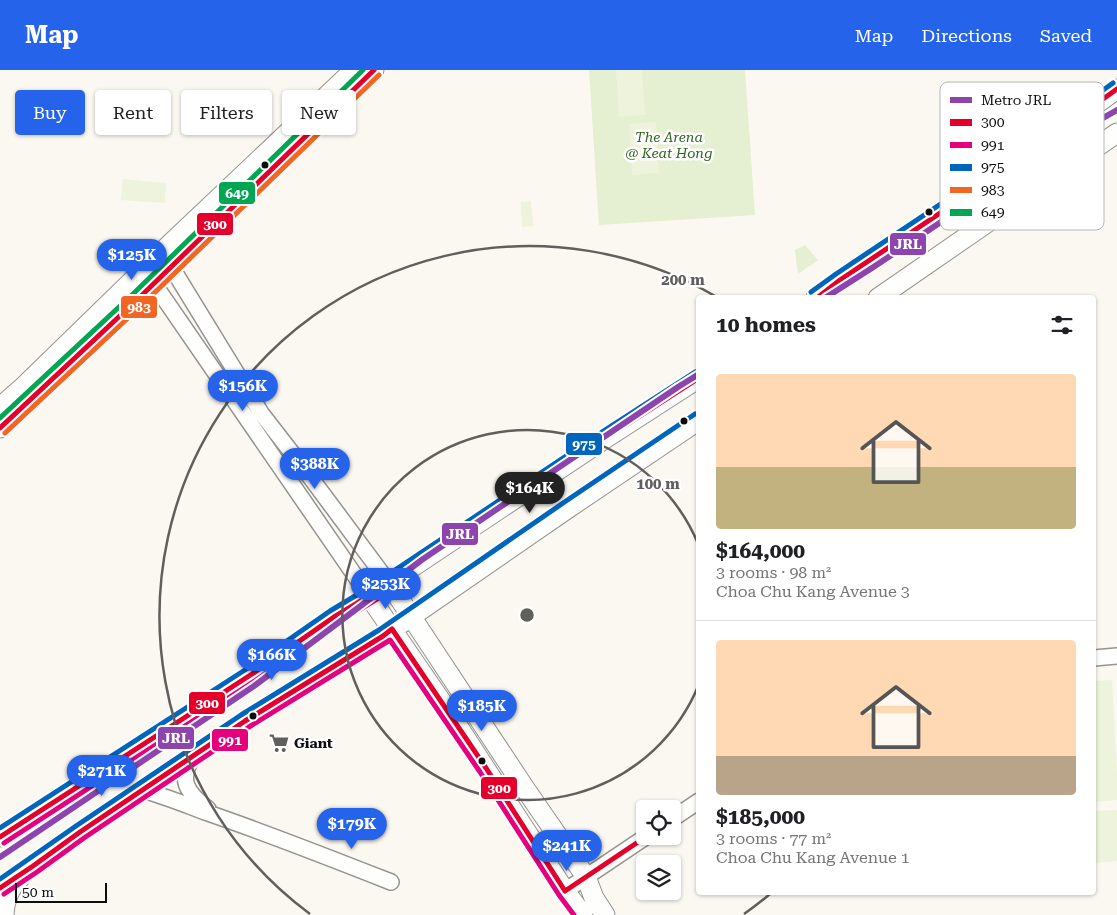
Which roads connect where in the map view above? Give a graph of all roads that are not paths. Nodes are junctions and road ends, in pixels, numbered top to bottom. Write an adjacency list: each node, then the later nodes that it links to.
1 (354, 70): 9 (street)
2 (374, 70): 9 (street)
3 (1117, 89): 4 (street)
4 (1104, 98)
5 (1117, 133): 6 (street)
6 (1104, 142)
7 (940, 213): 11 (street)
8 (976, 230): 12 (street)
9 (167, 258): 10 (street); 17 (street)
10 (149, 276): 14 (street); 16 (street); 18 (street)
11 (820, 295)
12 (882, 295)
13 (696, 380): 17 (street)
14 (0, 407)
15 (696, 422): 19 (street)
16 (0, 428)
17 (389, 583): 18 (street); 19 (street)
18 (369, 596): 20 (street); 28 (street)
19 (412, 617): 20 (street); 31 (street)
20 (392, 630): 23 (street); 34 (street)
21 (1117, 656): 22 (street)
22 (1096, 658)
23 (195, 754): 24 (street); 27 (street)
24 (142, 790): 27 (street); 30 (street)
25 (696, 803): 26 (street)
26 (681, 813)
27 (217, 816): 32 (street)
28 (0, 837)
29 (636, 843): 31 (street)
30 (33, 866): 33 (street); 35 (street)
31 (586, 877): 34 (street); 37 (street)
32 (391, 882)
33 (0, 888)
34 (565, 891): 36 (street)
35 (4, 915)
36 (583, 915)
37 (605, 915)

